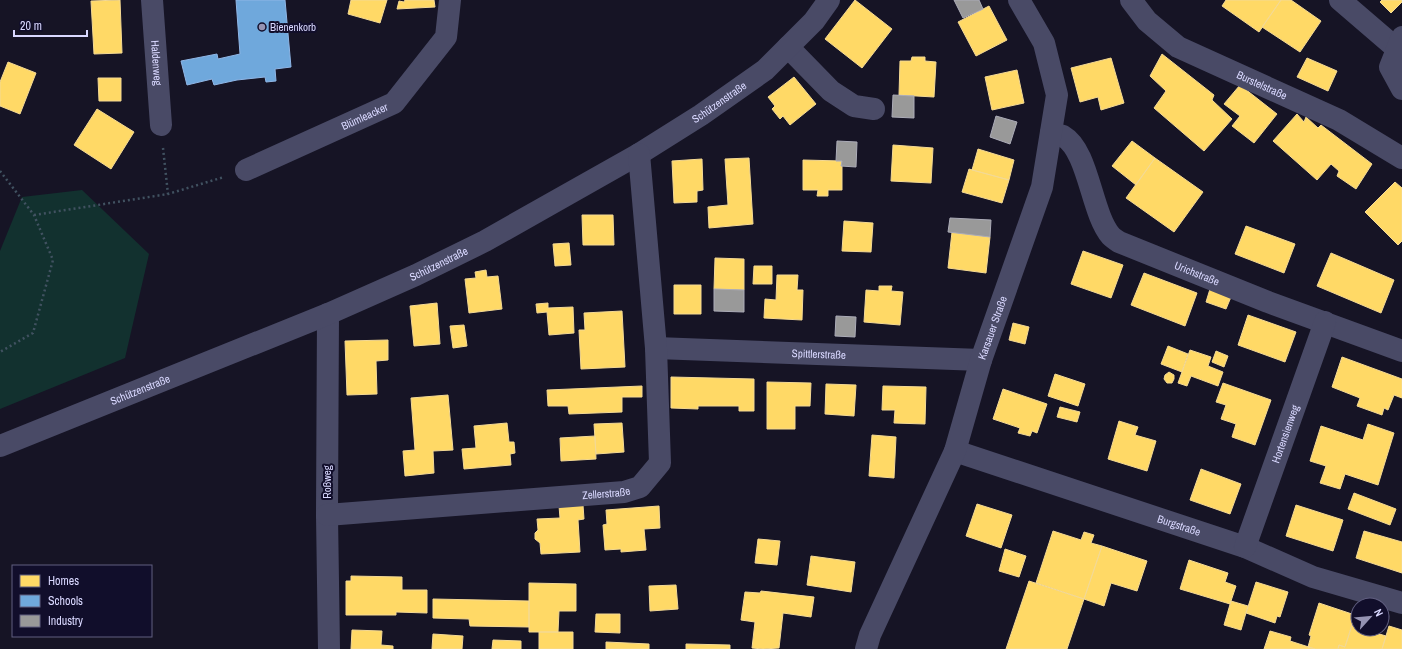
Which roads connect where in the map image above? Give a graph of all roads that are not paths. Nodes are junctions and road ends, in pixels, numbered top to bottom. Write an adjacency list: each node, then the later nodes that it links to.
1 (152, 0): 11 (street, Haldenweg)
2 (450, 0): 15 (street, Blümleacker)
3 (829, 0): 8 (street, Schützenstraße)
4 (1019, 0): 12 (street, Karsauer Straße)
5 (1131, 0): 14 (street, Burstelstraße)
6 (1340, 0): 7 (street)
7 (1400, 43): 9 (street)
8 (788, 47): 10 (street); 13 (street, Schützenstraße)
9 (1402, 89)
10 (874, 109)
11 (161, 125)
12 (1051, 133): 17 (street, Urichstraße); 20 (street, Karsauer Straße)
13 (639, 154): 16 (street, Schützenstraße); 18 (street, Zellerstraße)
14 (1402, 158)
15 (246, 170)
16 (328, 314): 21 (street, Schützenstraße); 23 (street, Roßweg)
17 (1325, 322): 19 (street, Urichstraße); 24 (street, Hortensienweg)
18 (656, 348): 20 (street, Spittlerstraße); 23 (street, Zellerstraße)
19 (1402, 351)
20 (981, 360): 22 (street, Karsauer Straße)
21 (0, 446)
22 (955, 451): 24 (street, Burgstraße); 27 (street, Karsauer Straße)
23 (327, 515): 26 (street, Roßweg)
24 (1245, 546): 25 (street, Burgstraße)
25 (1402, 604)
26 (330, 649)
27 (866, 649)

